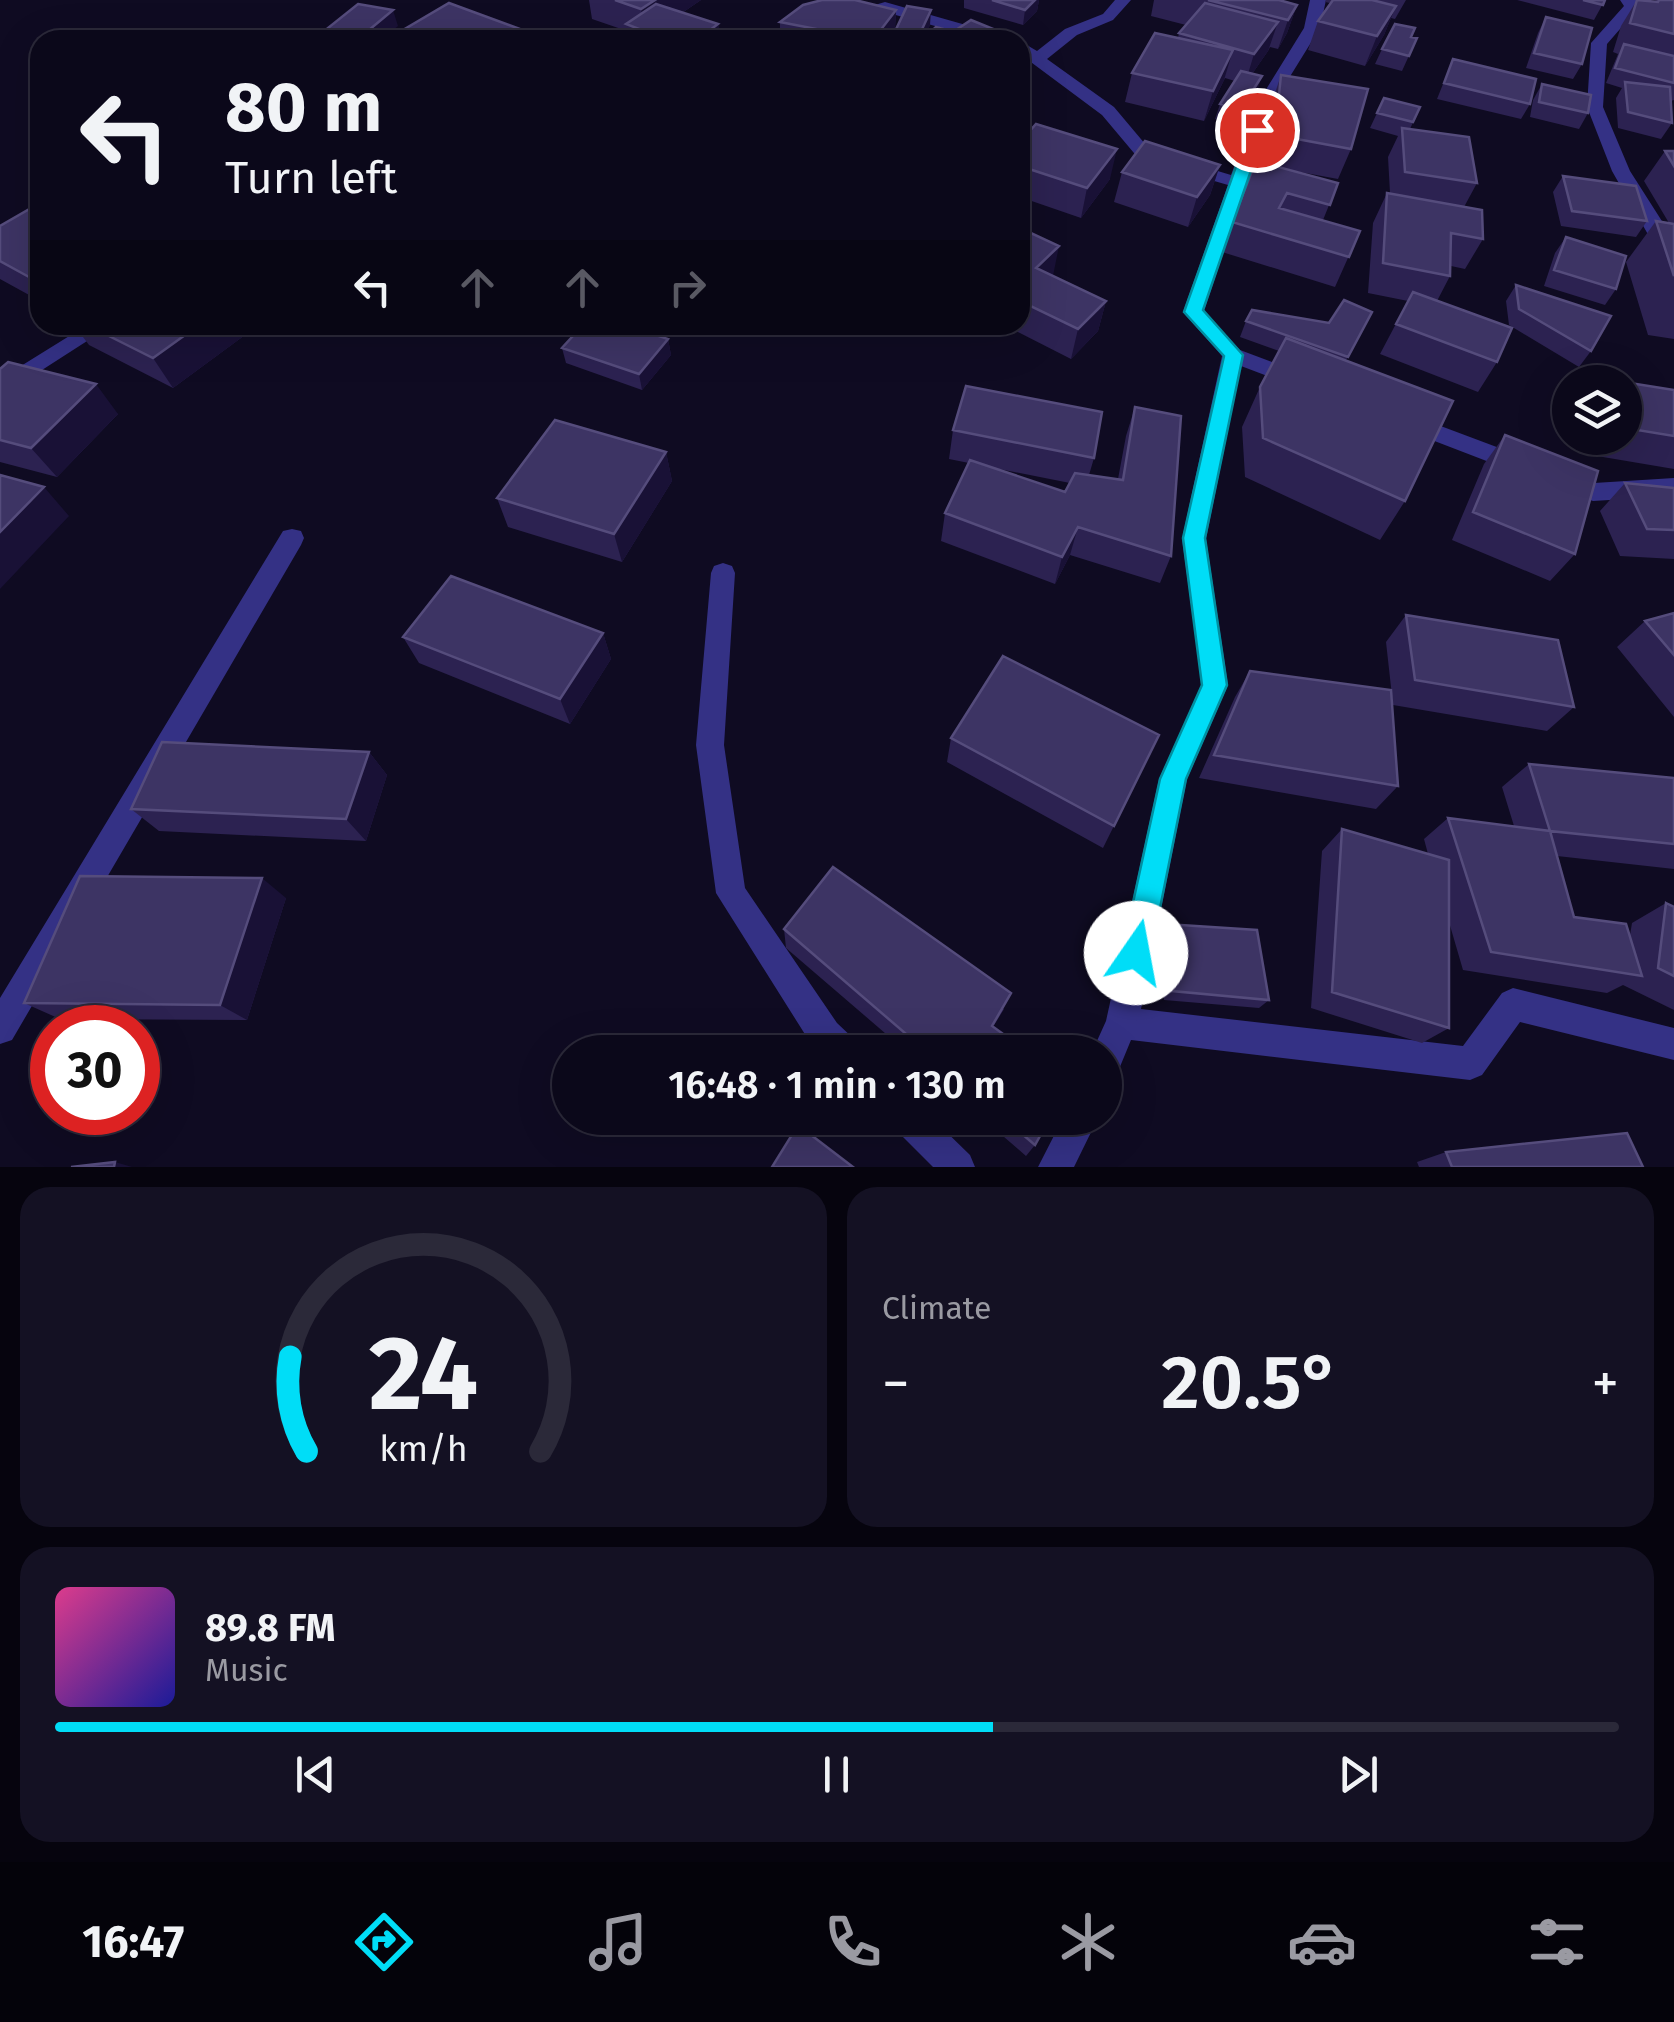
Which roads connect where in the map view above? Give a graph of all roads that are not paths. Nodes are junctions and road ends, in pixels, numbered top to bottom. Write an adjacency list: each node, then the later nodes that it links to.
1 (1123, 0): 8 (street)
2 (1318, 0): 9 (street)
3 (1628, 0): 10 (street)
4 (884, 4): 5 (street); 6 (street)
5 (843, 17)
6 (969, 30)
7 (1030, 54): 8 (street)
8 (1037, 59): 9 (street)
9 (1240, 183): 12 (street)
10 (1674, 246)
11 (87, 335): 13 (street)
12 (1234, 355): 15 (street); 21 (street)
13 (55, 357): 14 (street); 16 (street)
14 (0, 389)
15 (1323, 390)
16 (0, 409)
17 (1377, 410): 18 (street)
18 (1674, 487)
19 (292, 538): 22 (street)
20 (723, 572): 23 (street)
21 (1122, 1023): 24 (street); 25 (street)
22 (0, 1028)
23 (825, 1035)
24 (1117, 1035)
25 (1674, 1044)
26 (925, 1135): 28 (street)
27 (1073, 1135): 29 (street)
28 (958, 1167)
29 (1055, 1167)

